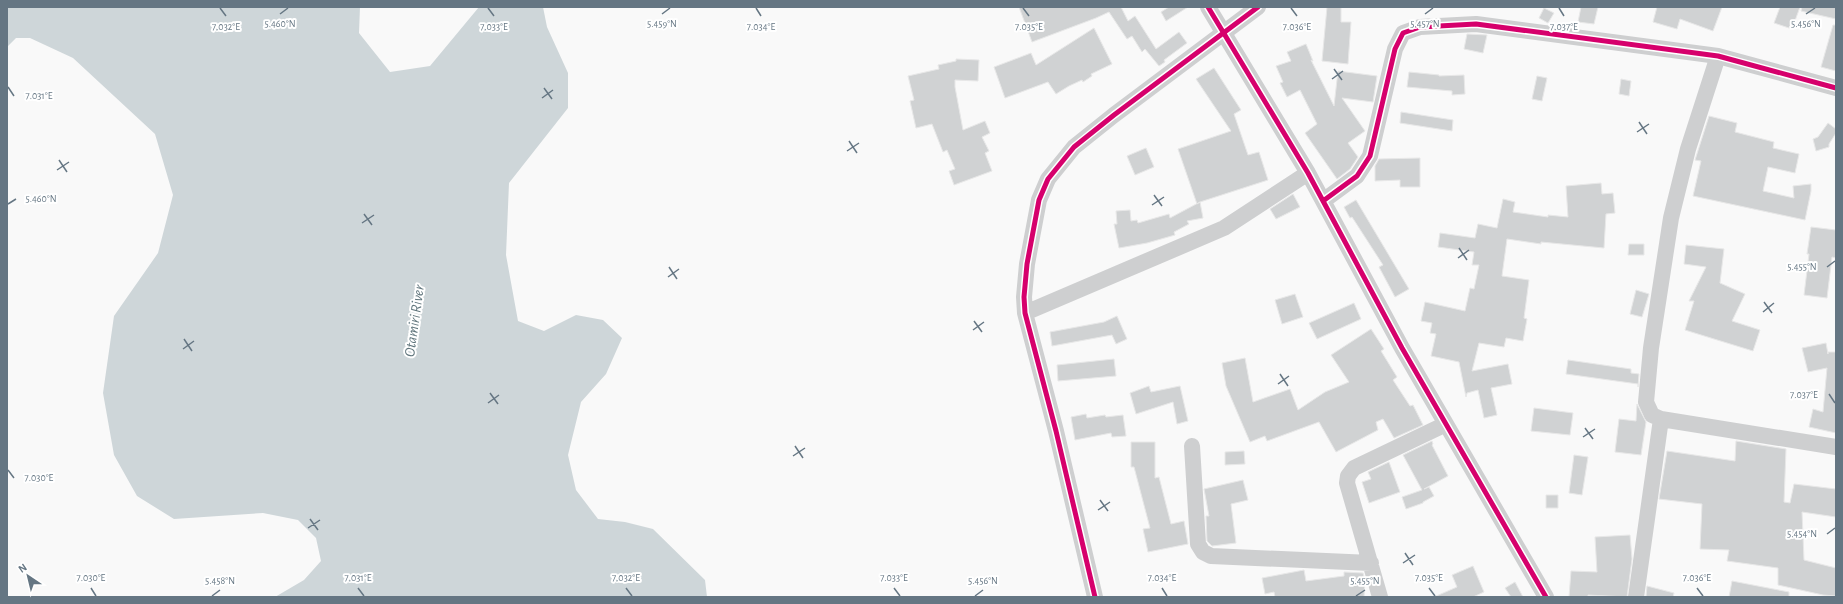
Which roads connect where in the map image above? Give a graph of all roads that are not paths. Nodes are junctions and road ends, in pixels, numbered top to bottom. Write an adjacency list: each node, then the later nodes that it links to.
1 (1208, 7): 3 (street)
2 (1258, 7): 3 (street)
3 (1223, 33): 6 (street); 8 (street)
4 (1718, 56): 5 (street); 7 (street); 9 (street)
5 (1836, 88)
6 (1308, 173): 7 (street); 8 (street)
7 (1323, 202): 10 (street)
8 (1025, 313): 14 (street)
9 (1661, 419): 12 (street); 17 (street)
10 (1446, 424): 13 (street); 16 (street)
11 (1192, 446): 13 (street)
12 (1836, 447)
13 (1371, 564): 15 (street)
14 (1095, 597)
15 (1380, 597)
16 (1546, 597)
17 (1636, 597)

